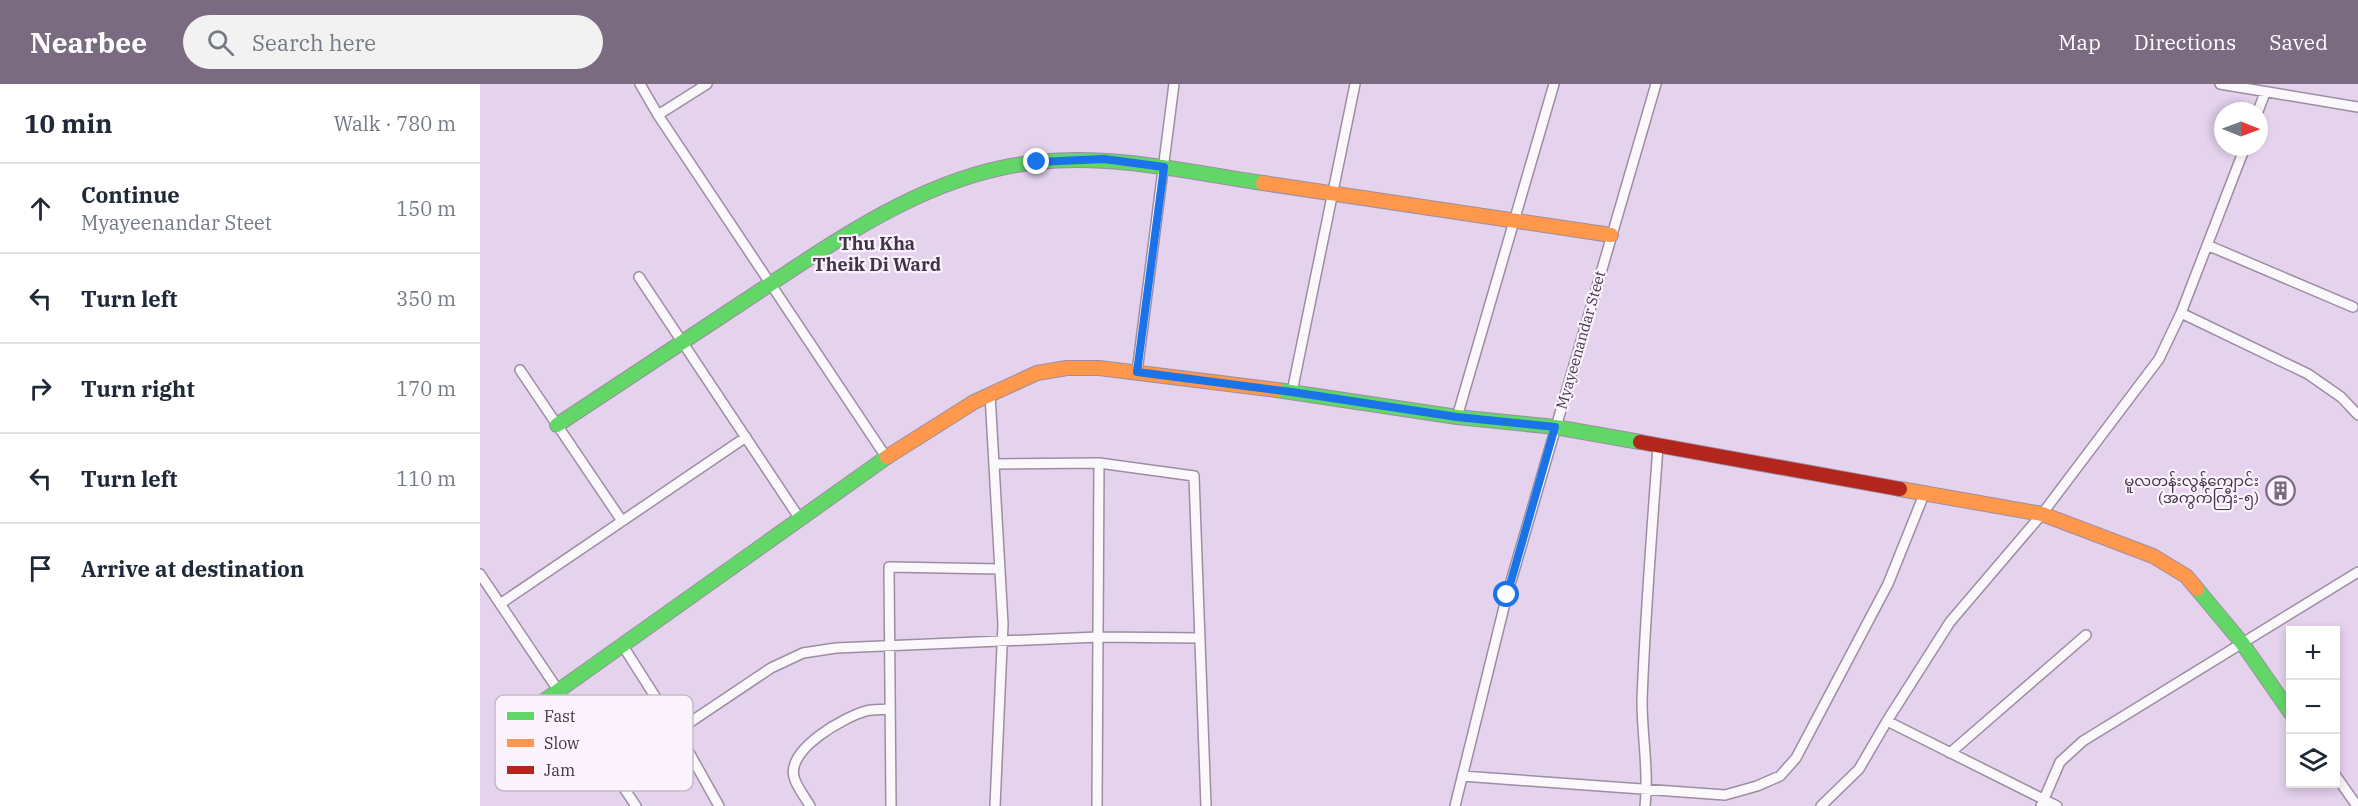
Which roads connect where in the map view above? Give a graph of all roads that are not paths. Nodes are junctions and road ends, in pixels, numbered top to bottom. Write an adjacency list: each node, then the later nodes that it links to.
1 (640, 84): 11 (street)
2 (707, 84): 11 (street)
3 (1174, 84): 13 (street)
4 (1355, 84): 14 (street)
5 (1554, 84): 15 (street)
6 (1656, 84): 16 (street, Myayeenandar Steet)
7 (2220, 84): 8 (street)
8 (2265, 93): 9 (street); 10 (street)
9 (2262, 102)
10 (2358, 107)
11 (658, 115): 19 (street)
12 (2241, 156): 17 (street)
13 (1164, 167): 14 (street); 19 (street); 24 (street)
14 (1332, 194): 15 (street); 25 (street)
15 (1515, 220): 16 (street); 28 (street)
16 (1611, 235): 30 (street, Myayeenandar Steet)
17 (2207, 245): 20 (street); 21 (street)
18 (639, 277): 22 (street)
19 (771, 284): 22 (street); 33 (street)
20 (2353, 307)
21 (2181, 314): 27 (street); 37 (street)
22 (683, 342): 29 (street); 31 (street)
23 (520, 370): 29 (street)
24 (1137, 372): 25 (street); 26 (street)
25 (1292, 392): 28 (street)
26 (990, 394): 33 (street); 35 (street)
27 (2358, 415)
28 (1457, 417): 30 (street)
29 (557, 425): 39 (street)
30 (1555, 427): 32 (street); 61 (street, Myayeenandar Steet)
31 (746, 437): 38 (street); 39 (street)
32 (1658, 446): 36 (street); 63 (street)
33 (886, 457): 38 (street)
34 (1099, 463): 35 (street); 45 (street); 46 (street)
35 (994, 464): 40 (street)
36 (1925, 492): 37 (street); 63 (street)
37 (2042, 514): 48 (street); 58 (street)
38 (800, 519): 50 (street)
39 (622, 521): 43 (street)
40 (1000, 569): 47 (street); 49 (street)
41 (2358, 572): 48 (street)
42 (480, 574): 43 (street)
43 (501, 604): 51 (street)
44 (2086, 635): 59 (street)
45 (1098, 637): 46 (street); 47 (street); 71 (street)
46 (1200, 639): 72 (street)
47 (1002, 642): 49 (street); 70 (street)
48 (2242, 643): 55 (street); 65 (street)
49 (889, 645): 56 (street); 57 (street)
50 (623, 646): 51 (street); 54 (street)
51 (559, 690): 52 (street); 53 (street)
52 (552, 695)
53 (562, 695)
54 (654, 695)
55 (2286, 706)
56 (890, 709): 68 (street); 69 (street)
57 (693, 719)
58 (1887, 721): 59 (street); 75 (street)
59 (1950, 753): 65 (street)
60 (693, 758): 67 (street)
61 (1462, 776): 63 (street); 73 (street, Myayeenandar Steet)
62 (2340, 782): 77 (street)
63 (1647, 790): 74 (street)
64 (626, 791): 66 (street)
65 (2042, 803): 76 (street)
66 (636, 806)
67 (720, 806)
68 (810, 806)
69 (891, 806)
70 (995, 806)
71 (1098, 806)
72 (1206, 806)
73 (1455, 806)
74 (1645, 806)
75 (1821, 806)
76 (2057, 806)
77 (2357, 806)

